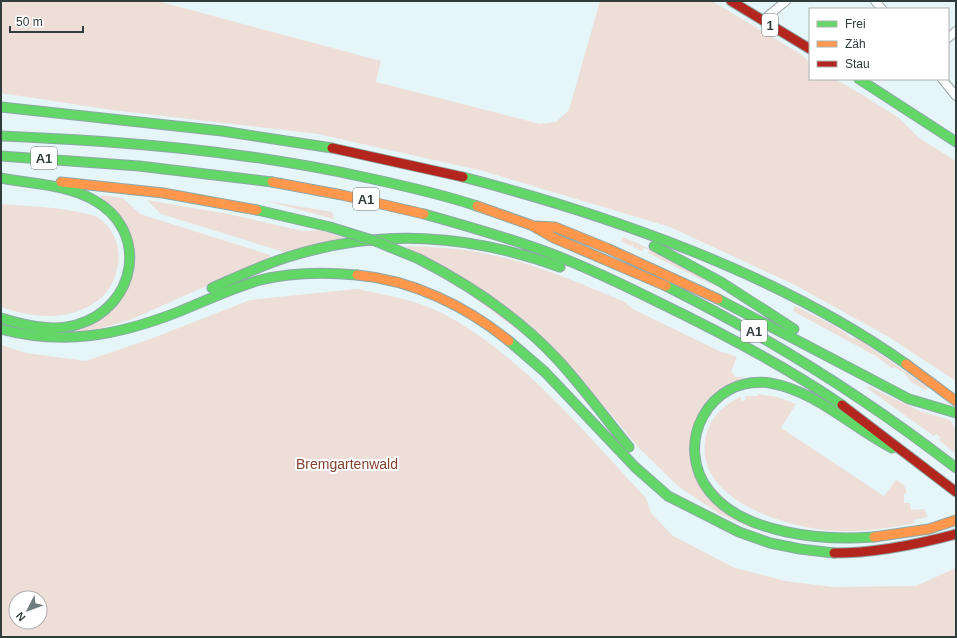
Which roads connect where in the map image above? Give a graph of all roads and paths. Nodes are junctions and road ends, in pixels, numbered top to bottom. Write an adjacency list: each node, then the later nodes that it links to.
1 (731, 1): 3 (main road, 1)
2 (786, 1): 3 (street)
3 (763, 20): 4 (main road, 1)
4 (809, 48)
5 (861, 80): 10 (main road)
6 (943, 80): 7 (street)
7 (956, 96)
8 (1, 107): 13 (main road)
9 (1, 136): 14 (main road, A1)
10 (956, 142)
11 (1, 156): 15 (main road, A1)
12 (1, 178): 16 (main road); 25 (main road, bridge)
13 (506, 189): 19 (main road); 20 (main road)
14 (534, 226): 19 (main road); 23 (main road, A1)
15 (631, 290): 18 (main road); 22 (main road, A1)
16 (1, 318)
17 (1, 329): 18 (main road)
18 (126, 329): 25 (main road)
19 (834, 360): 21 (main road)
20 (956, 401)
21 (956, 413)
22 (911, 456): 24 (main road, A1); 26 (main road)
23 (956, 468)
24 (956, 492)
25 (706, 516): 27 (main road)
26 (956, 520)
27 (956, 534)

